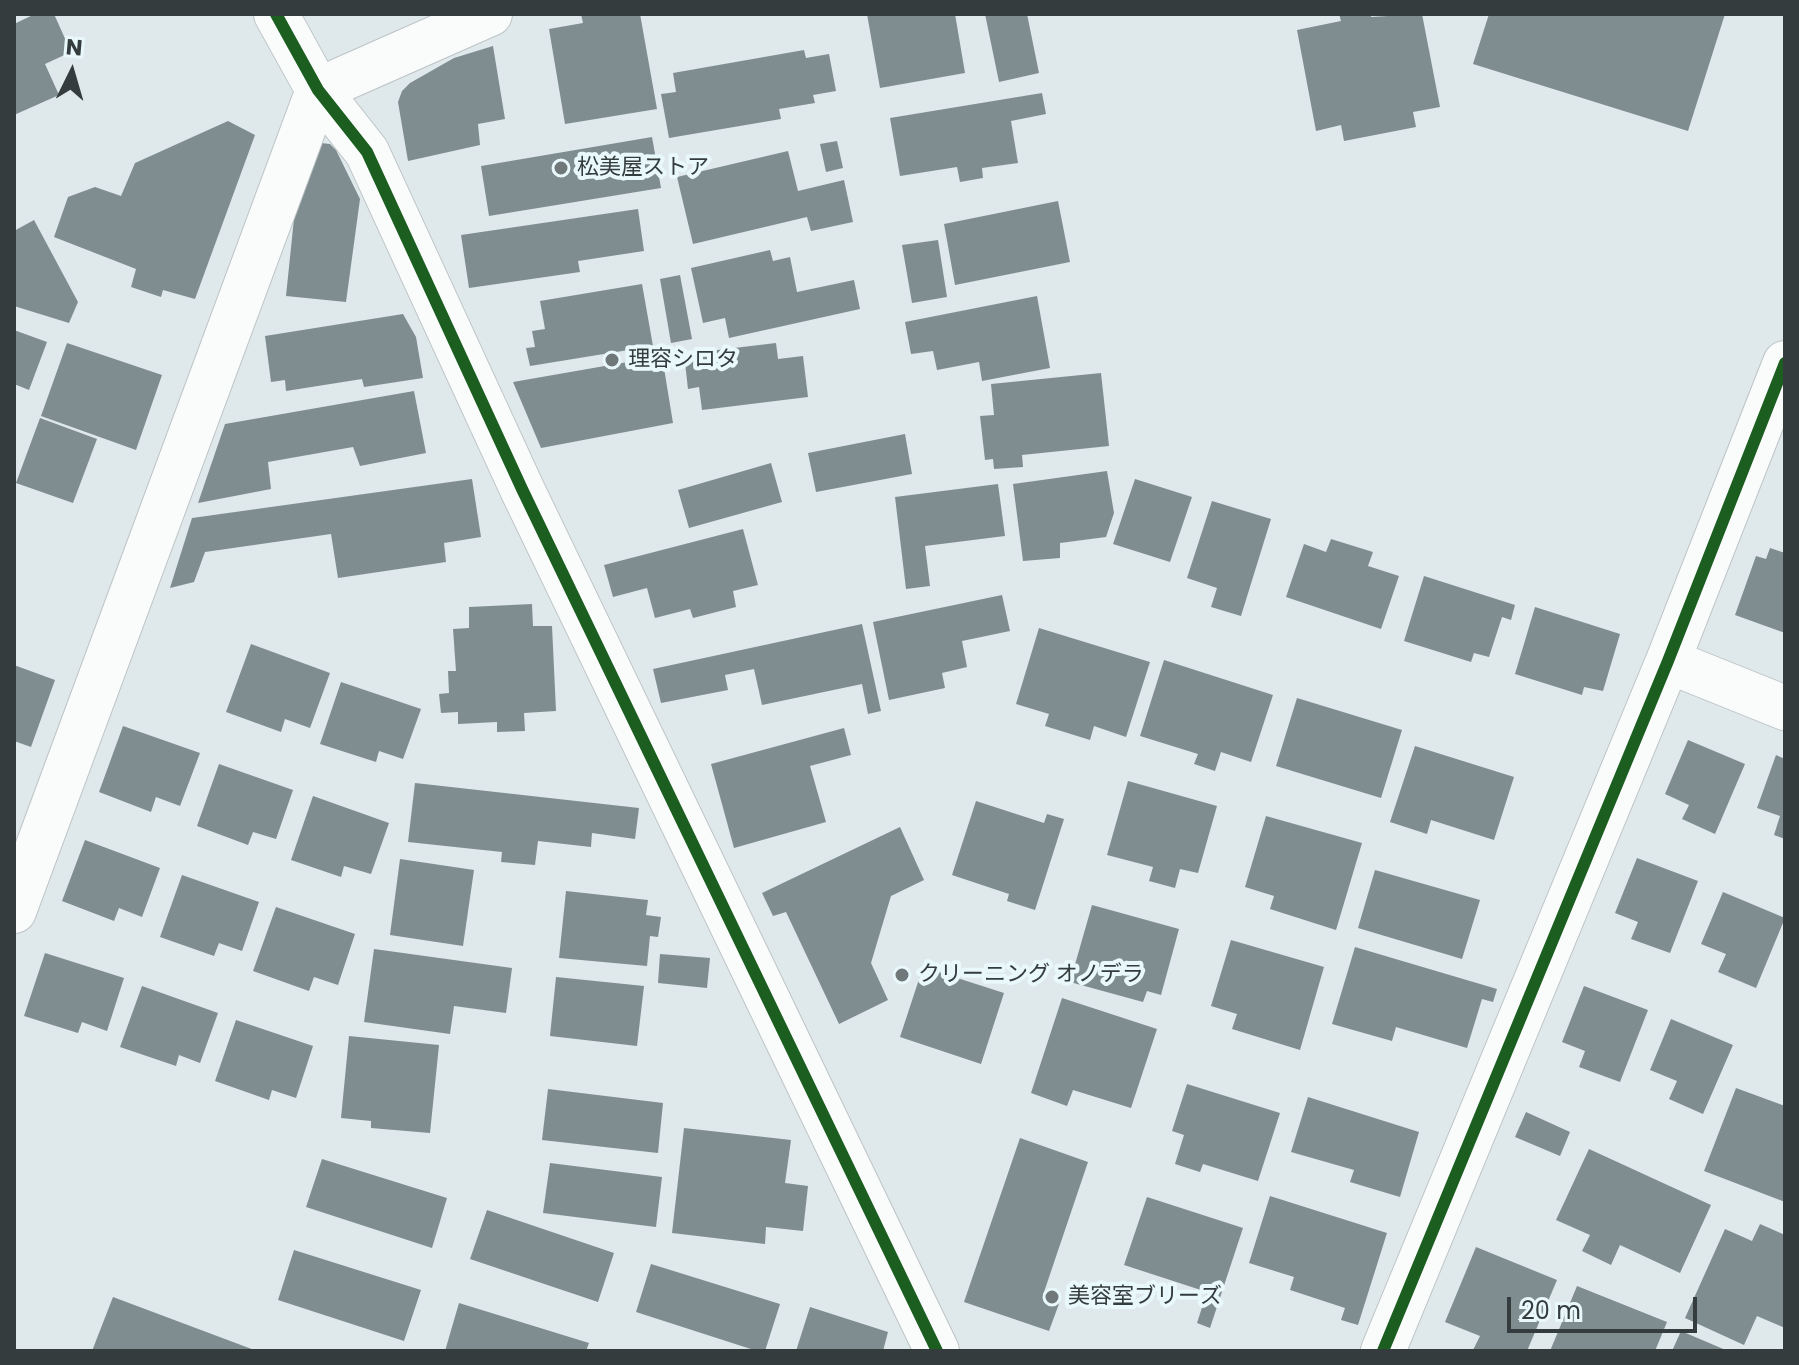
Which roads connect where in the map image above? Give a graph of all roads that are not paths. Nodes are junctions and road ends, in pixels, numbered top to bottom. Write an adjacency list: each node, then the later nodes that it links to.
1 (276, 14): 3 (street)
2 (490, 14): 3 (street)
3 (318, 90): 7 (street); 8 (street)
4 (1785, 363): 5 (street)
5 (1668, 661): 6 (street); 9 (street)
6 (1785, 708)
7 (14, 911)
8 (937, 1351)
9 (1383, 1351)

